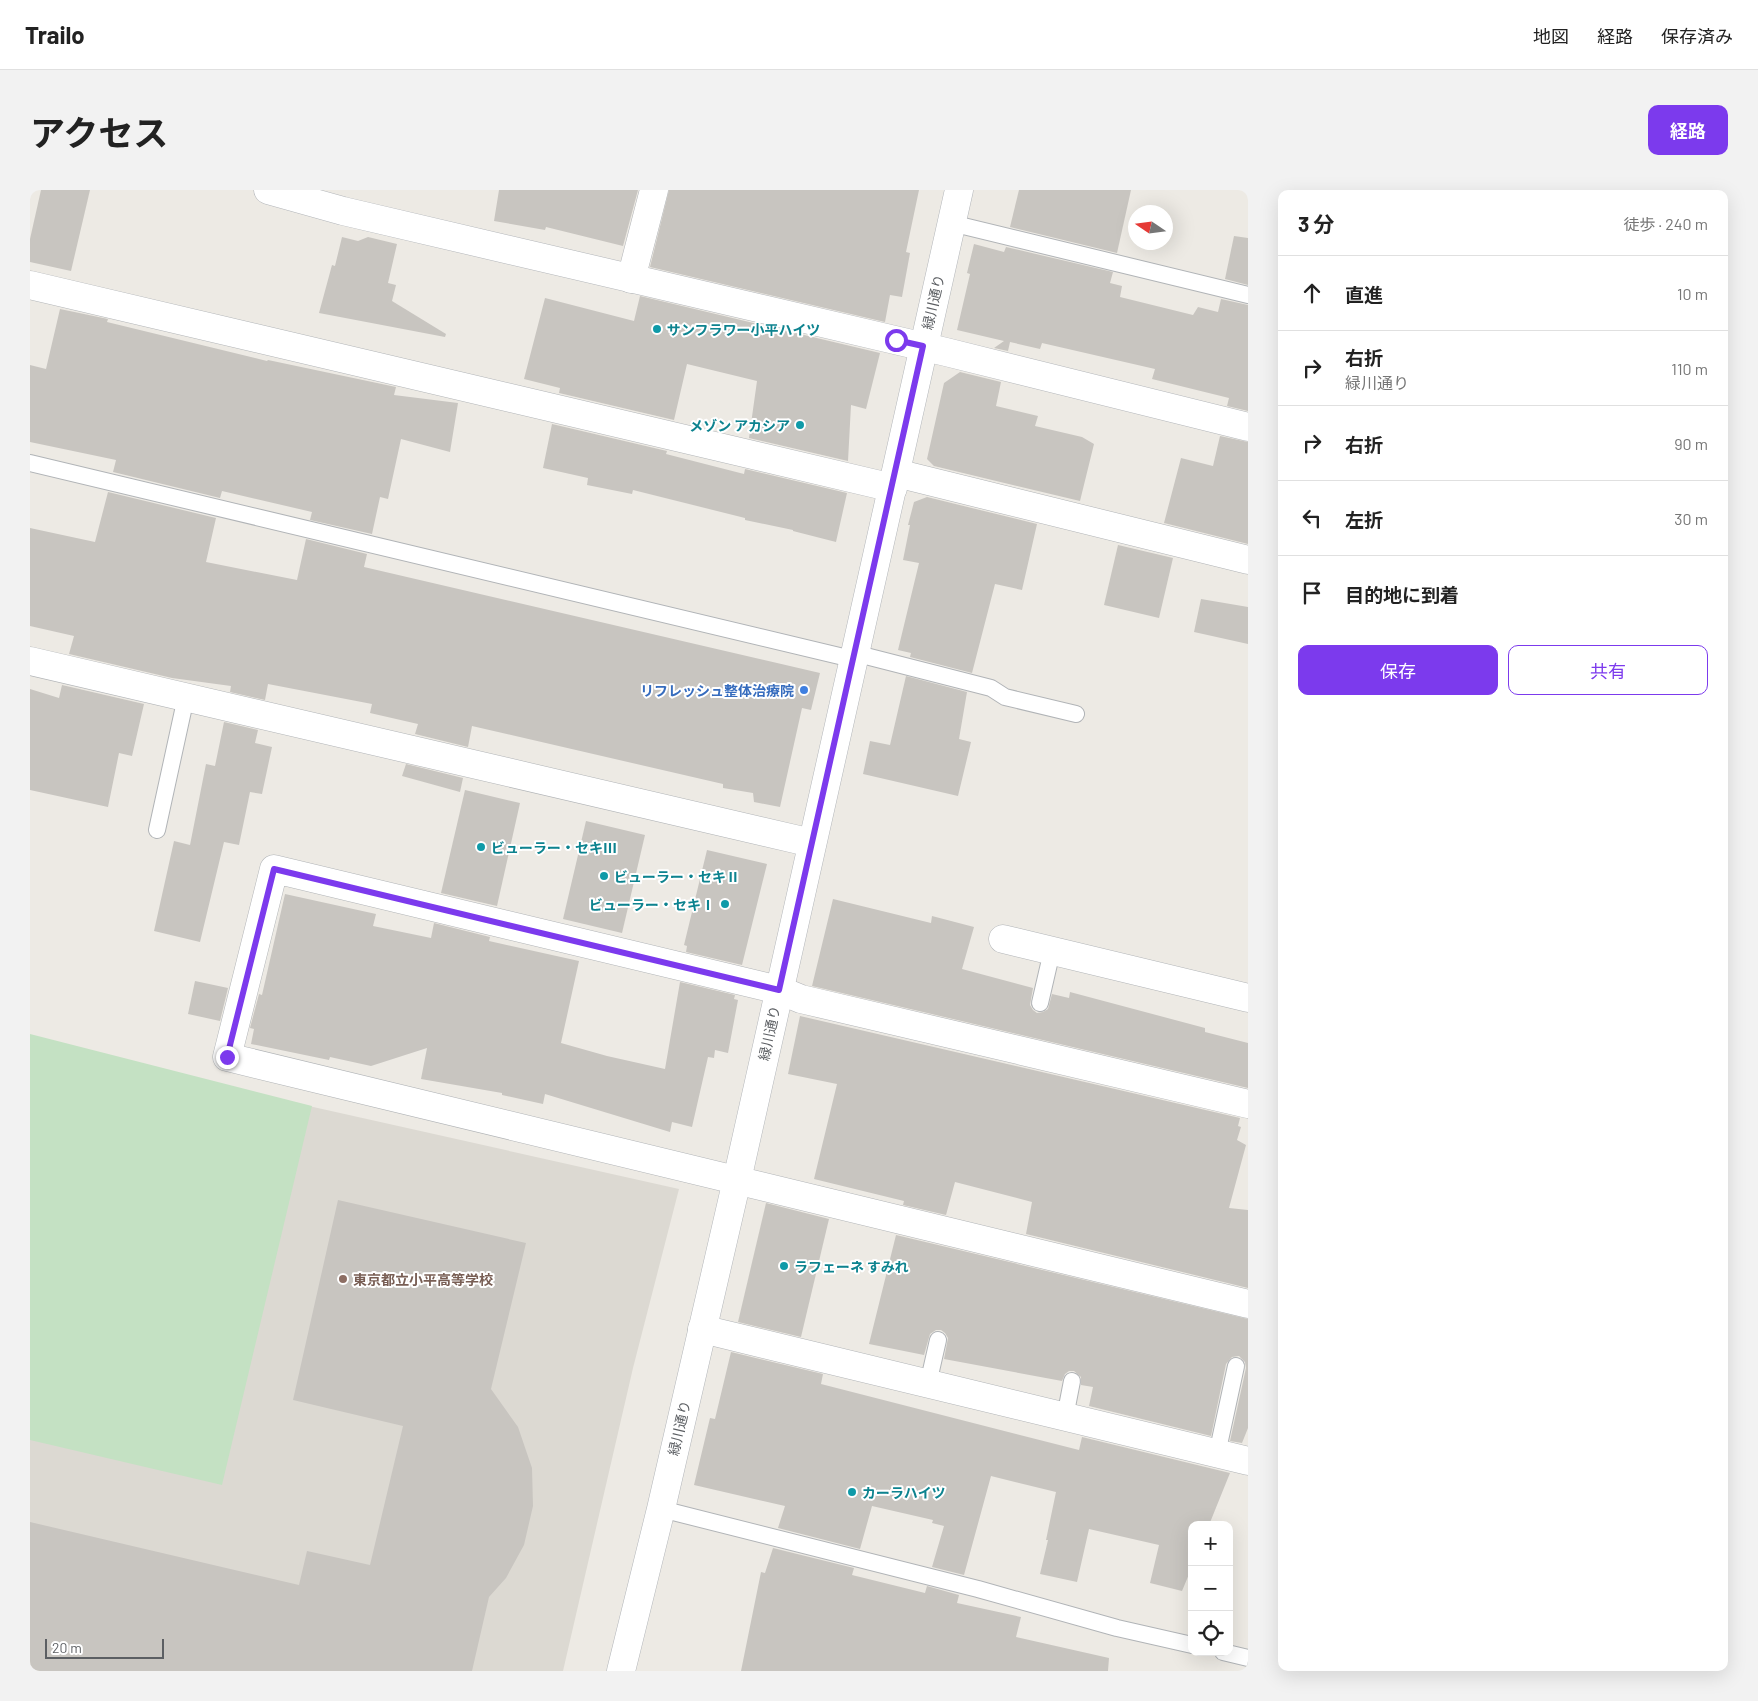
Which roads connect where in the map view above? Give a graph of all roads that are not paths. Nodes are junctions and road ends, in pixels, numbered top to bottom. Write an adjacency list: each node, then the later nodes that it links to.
1 (268, 190): 5 (street)
2 (654, 190): 5 (street)
3 (959, 190): 4 (street, 緑川通り)
4 (951, 223): 7 (lane); 8 (street, 緑川通り)
5 (631, 279): 8 (street)
6 (30, 285): 11 (street)
7 (1248, 295)
8 (923, 346): 9 (street); 11 (street, 緑川通り)
9 (1248, 427)
10 (30, 463): 13 (lane)
11 (894, 480): 12 (street); 13 (street, 緑川通り)
12 (1248, 560)
13 (853, 656): 16 (lane); 18 (street, 緑川通り)
14 (30, 661): 15 (street)
15 (186, 697): 17 (lane); 18 (street)
16 (1076, 714)
17 (157, 830)
18 (812, 843): 21 (street, 緑川通り)
19 (1002, 939): 20 (street)
20 (1052, 951): 22 (street); 23 (lane)
21 (779, 990): 24 (street); 25 (street, 緑川通り); 25 (street)
22 (1248, 998)
23 (1040, 1003)
24 (1248, 1104)
25 (737, 1180): 26 (street); 27 (street, 緑川通り)
26 (1248, 1304)
27 (702, 1329): 31 (street); 35 (street, 緑川通り)
28 (938, 1340): 31 (lane)
29 (1236, 1366): 33 (lane)
30 (1072, 1380): 32 (lane)
31 (928, 1384): 32 (street)
32 (1065, 1417): 33 (street)
33 (1217, 1454): 34 (street)
34 (1248, 1461)
35 (661, 1509): 36 (lane); 39 (street, 緑川通り)
36 (1188, 1644)
37 (1233, 1654): 38 (lane)
38 (1248, 1658)
39 (621, 1671)

